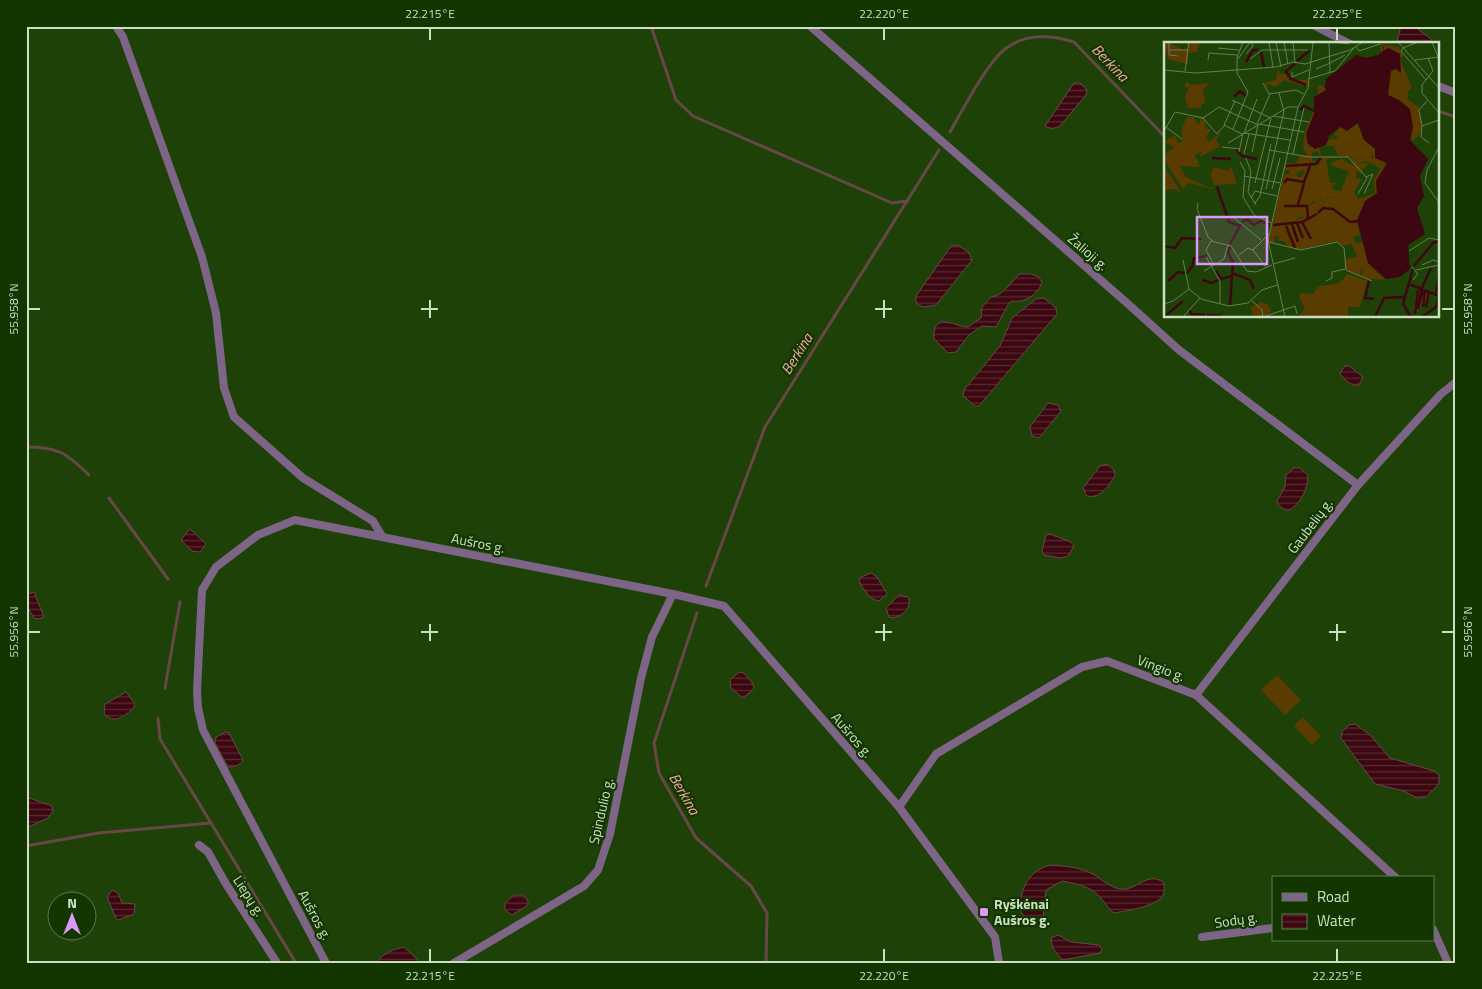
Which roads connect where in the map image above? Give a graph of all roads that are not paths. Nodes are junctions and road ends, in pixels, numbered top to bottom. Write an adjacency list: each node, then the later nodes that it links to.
1 (116, 26): 9 (street)
2 (810, 26): 8 (street, Žalioji g.)
3 (1315, 26): 4 (street)
4 (1346, 42)
5 (1440, 87): 6 (street)
6 (1456, 92)
7 (1456, 382): 8 (street, Gaubelių g.)
8 (1358, 485): 11 (street, Gaubelių g.)
9 (382, 536): 10 (street, Aušros g.); 19 (street, Aušros g.)
10 (673, 594): 12 (street, Aušros g.); 20 (street, Spindulio g.)
11 (1196, 695): 12 (street, Vingio g.); 14 (street, Vingio g.)
12 (898, 807): 21 (street, Aušros g.)
13 (199, 845): 18 (street, Liepų g.)
14 (1394, 876)
15 (1272, 928): 17 (street, Sodų g.)
16 (1434, 931): 22 (street)
17 (1202, 937)
18 (277, 963)
19 (326, 963)
20 (454, 963)
21 (999, 963)
22 (1448, 963)

